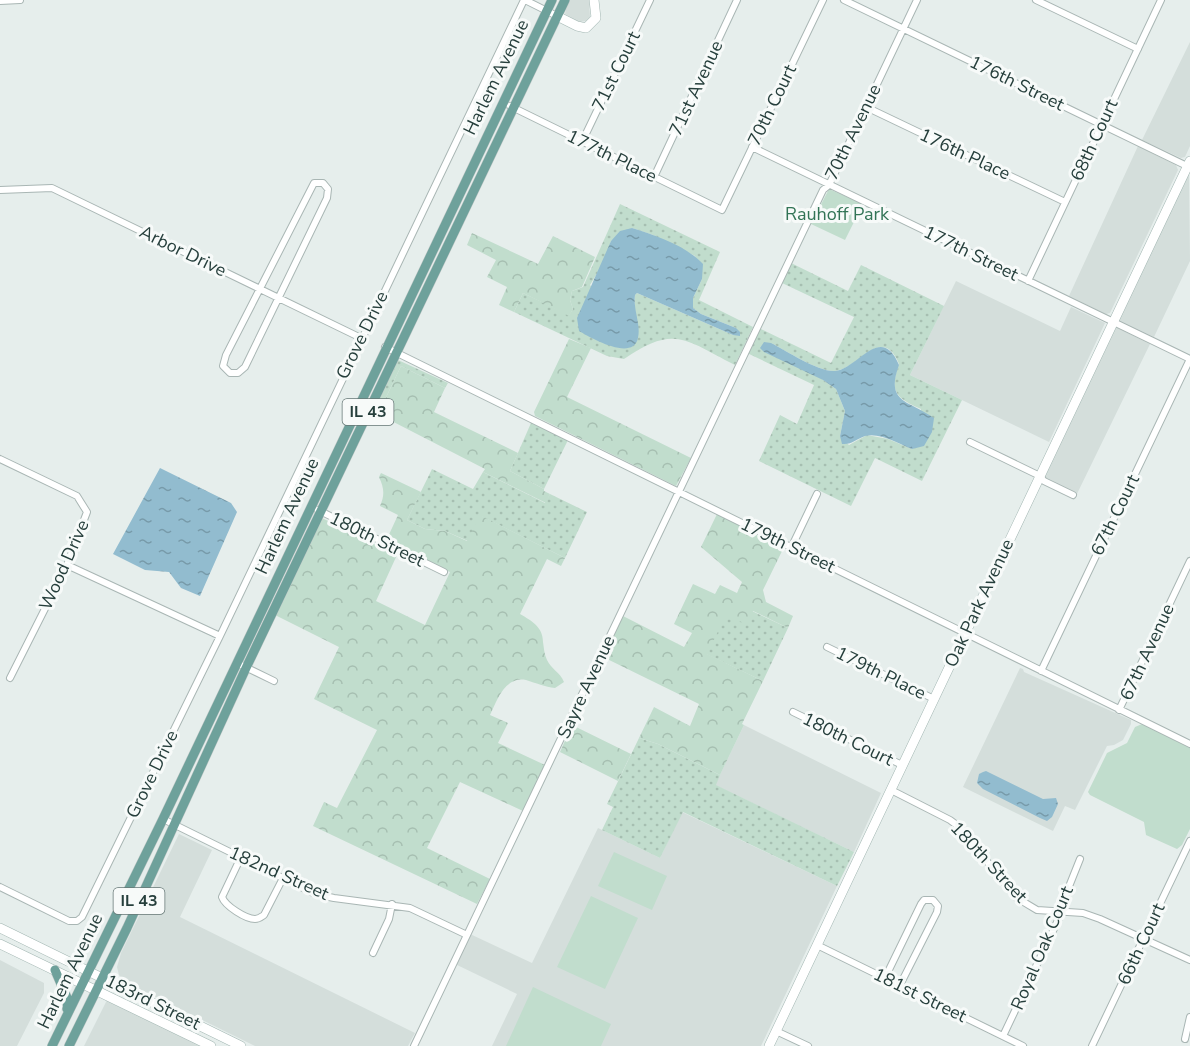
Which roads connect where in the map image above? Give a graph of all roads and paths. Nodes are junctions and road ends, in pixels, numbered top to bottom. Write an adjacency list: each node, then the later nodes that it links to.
1 (20, 0): 13 (street)
2 (525, 0): 14 (street); 37 (street, Grove Drive)
3 (552, 0): 14 (main road, Harlem Avenue / IL 43)
4 (565, 0): 15 (main road, Harlem Avenue / IL 43)
5 (594, 0): 15 (street)
6 (650, 0): 22 (street, 71st Court)
7 (737, 0): 25 (street, 71st Avenue)
8 (823, 0): 23 (street, 70th Court)
9 (844, 0): 16 (street, 176th Street)
10 (917, 0): 16 (street, 70th Avenue)
11 (1036, 0): 17 (street)
12 (1161, 0): 17 (street, 68th Court)
13 (0, 1)
14 (547, 10): 15 (street); 18 (main road, Harlem Avenue / IL 43)
15 (557, 16): 20 (main road, Harlem Avenue / IL 43)
16 (903, 28): 19 (street, 70th Avenue); 21 (street, 176th Street)
17 (1138, 49): 21 (street, 68th Court)
18 (502, 102): 20 (street, 177th Place); 28 (main road, Harlem Avenue / IL 43)
19 (866, 107): 26 (street, 70th Avenue); 30 (street, 176th Place)
20 (513, 108): 22 (street, 177th Place); 29 (main road, Harlem Avenue / IL 43)
21 (1102, 124): 24 (street, 176th Street); 30 (street, 68th Court)
22 (582, 142): 25 (street, 177th Place)
23 (752, 147): 26 (street, 177th Street); 31 (street, 70th Court)
24 (1189, 164): 35 (street, Oak Park Avenue)
25 (654, 177): 31 (street, 177th Place)
26 (829, 185): 32 (street, 177th Street); 36 (street, 70th Avenue)
27 (0, 190): 33 (street, Arbor Drive)
28 (458, 194): 29 (main road); 38 (main road, Harlem Avenue / IL 43)
29 (469, 200): 39 (main road, Harlem Avenue / IL 43)
30 (1065, 202): 32 (street, 68th Court)
31 (722, 210)
32 (1028, 281): 35 (street, 177th Street)
33 (259, 288): 34 (street, Arbor Drive); 34 (street); 34 (street)
34 (279, 298): 37 (street, Arbor Drive)
35 (1113, 322): 40 (street, 177th Street); 43 (street, Oak Park Avenue)
36 (756, 328): 44 (street, Sayre Avenue)
37 (361, 338): 54 (street, Grove Drive)
38 (385, 347): 39 (street, 179th Street); 47 (main road, Harlem Avenue / IL 43)
39 (396, 353): 44 (street, 179th Street); 48 (main road, Harlem Avenue / IL 43)
40 (1190, 359): 58 (street, 67th Court)
41 (970, 442): 43 (street)
42 (0, 459): 51 (street, Wood Drive)
43 (1040, 476): 46 (street); 53 (street, Oak Park Avenue)
44 (679, 491): 49 (street, 179th Street); 77 (street, Sayre Avenue)
45 (817, 494): 49 (street)
46 (1073, 495)
47 (310, 506): 48 (street, 180th Street); 56 (main road, Harlem Avenue / IL 43)
48 (321, 511): 52 (street, 180th Street); 57 (main road, Harlem Avenue / IL 43)
49 (792, 546): 53 (street, 179th Street)
50 (1190, 561): 62 (street, 67th Avenue)
51 (67, 565): 54 (street); 59 (street, Wood Drive)
52 (444, 572)
53 (965, 633): 58 (street, 179th Street); 61 (street, Oak Park Avenue)
54 (220, 636): 73 (street, Grove Drive)
55 (827, 647): 61 (street, 179th Place)
56 (237, 663): 57 (street); 67 (main road, Harlem Avenue / IL 43)
57 (246, 668): 60 (street); 68 (main road, Harlem Avenue / IL 43)
58 (1041, 671): 62 (street, 179th Street)
59 (10, 678)
60 (274, 681)
61 (934, 699): 65 (street, Oak Park Avenue)
62 (1119, 710): 64 (street, 179th Street)
63 (794, 712): 65 (street, 180th Court)
64 (1190, 744)
65 (902, 765): 66 (street, Oak Park Avenue)
66 (891, 789): 75 (street, 180th Street); 80 (street, Oak Park Avenue)
67 (163, 819): 68 (street, 182nd Street); 84 (main road, Harlem Avenue / IL 43)
68 (174, 824): 70 (street, 182nd Street); 85 (main road, Harlem Avenue / IL 43)
69 (1190, 841): 78 (street, 66th Court)
70 (241, 857): 72 (street, 182nd Street); 72 (street)
71 (1080, 859): 75 (street, Royal Oak Court)
72 (283, 878): 74 (street, 182nd Street)
73 (0, 887)
74 (392, 904): 77 (street, 182nd Street); 81 (street)
75 (1060, 912): 78 (street, 180th Street); 93 (street, Royal Oak Court)
76 (0, 928): 84 (street, 183rd Street)
77 (467, 935): 99 (street, Sayre Avenue)
78 (1144, 939): 82 (street, 180th Street); 103 (street, 66th Court)
79 (0, 944): 83 (street, 183rd Street)
80 (817, 945): 86 (street, 181st Street); 92 (street, Oak Park Avenue)
81 (373, 953)
82 (1190, 960)
83 (55, 970): 87 (street, 183rd Street); 91 (main road)
84 (88, 970): 85 (street, 183rd Street); 87 (main road, Harlem Avenue / IL 43)
85 (102, 977): 89 (main road, Harlem Avenue / IL 43); 98 (street, 183rd Street)
86 (885, 978): 88 (street, 181st Street); 88 (street)
87 (83, 982): 89 (street, 183rd Street); 91 (main road, Harlem Avenue / IL 43)
88 (900, 986): 93 (street, 181st Street)
89 (96, 989): 96 (main road, Harlem Avenue / IL 43); 97 (street, 183rd Street)
90 (1190, 1017): 94 (street)
91 (66, 1018): 95 (main road, Harlem Avenue / IL 43)
92 (776, 1031): 100 (street, Oak Park Avenue); 101 (street)
93 (1003, 1036): 102 (street, 181st Street)
94 (1185, 1040)
95 (52, 1046)
96 (69, 1046)
97 (211, 1046)
98 (241, 1046)
99 (414, 1046)
100 (769, 1046)
101 (808, 1046)
102 (1023, 1046)
103 (1092, 1046)

